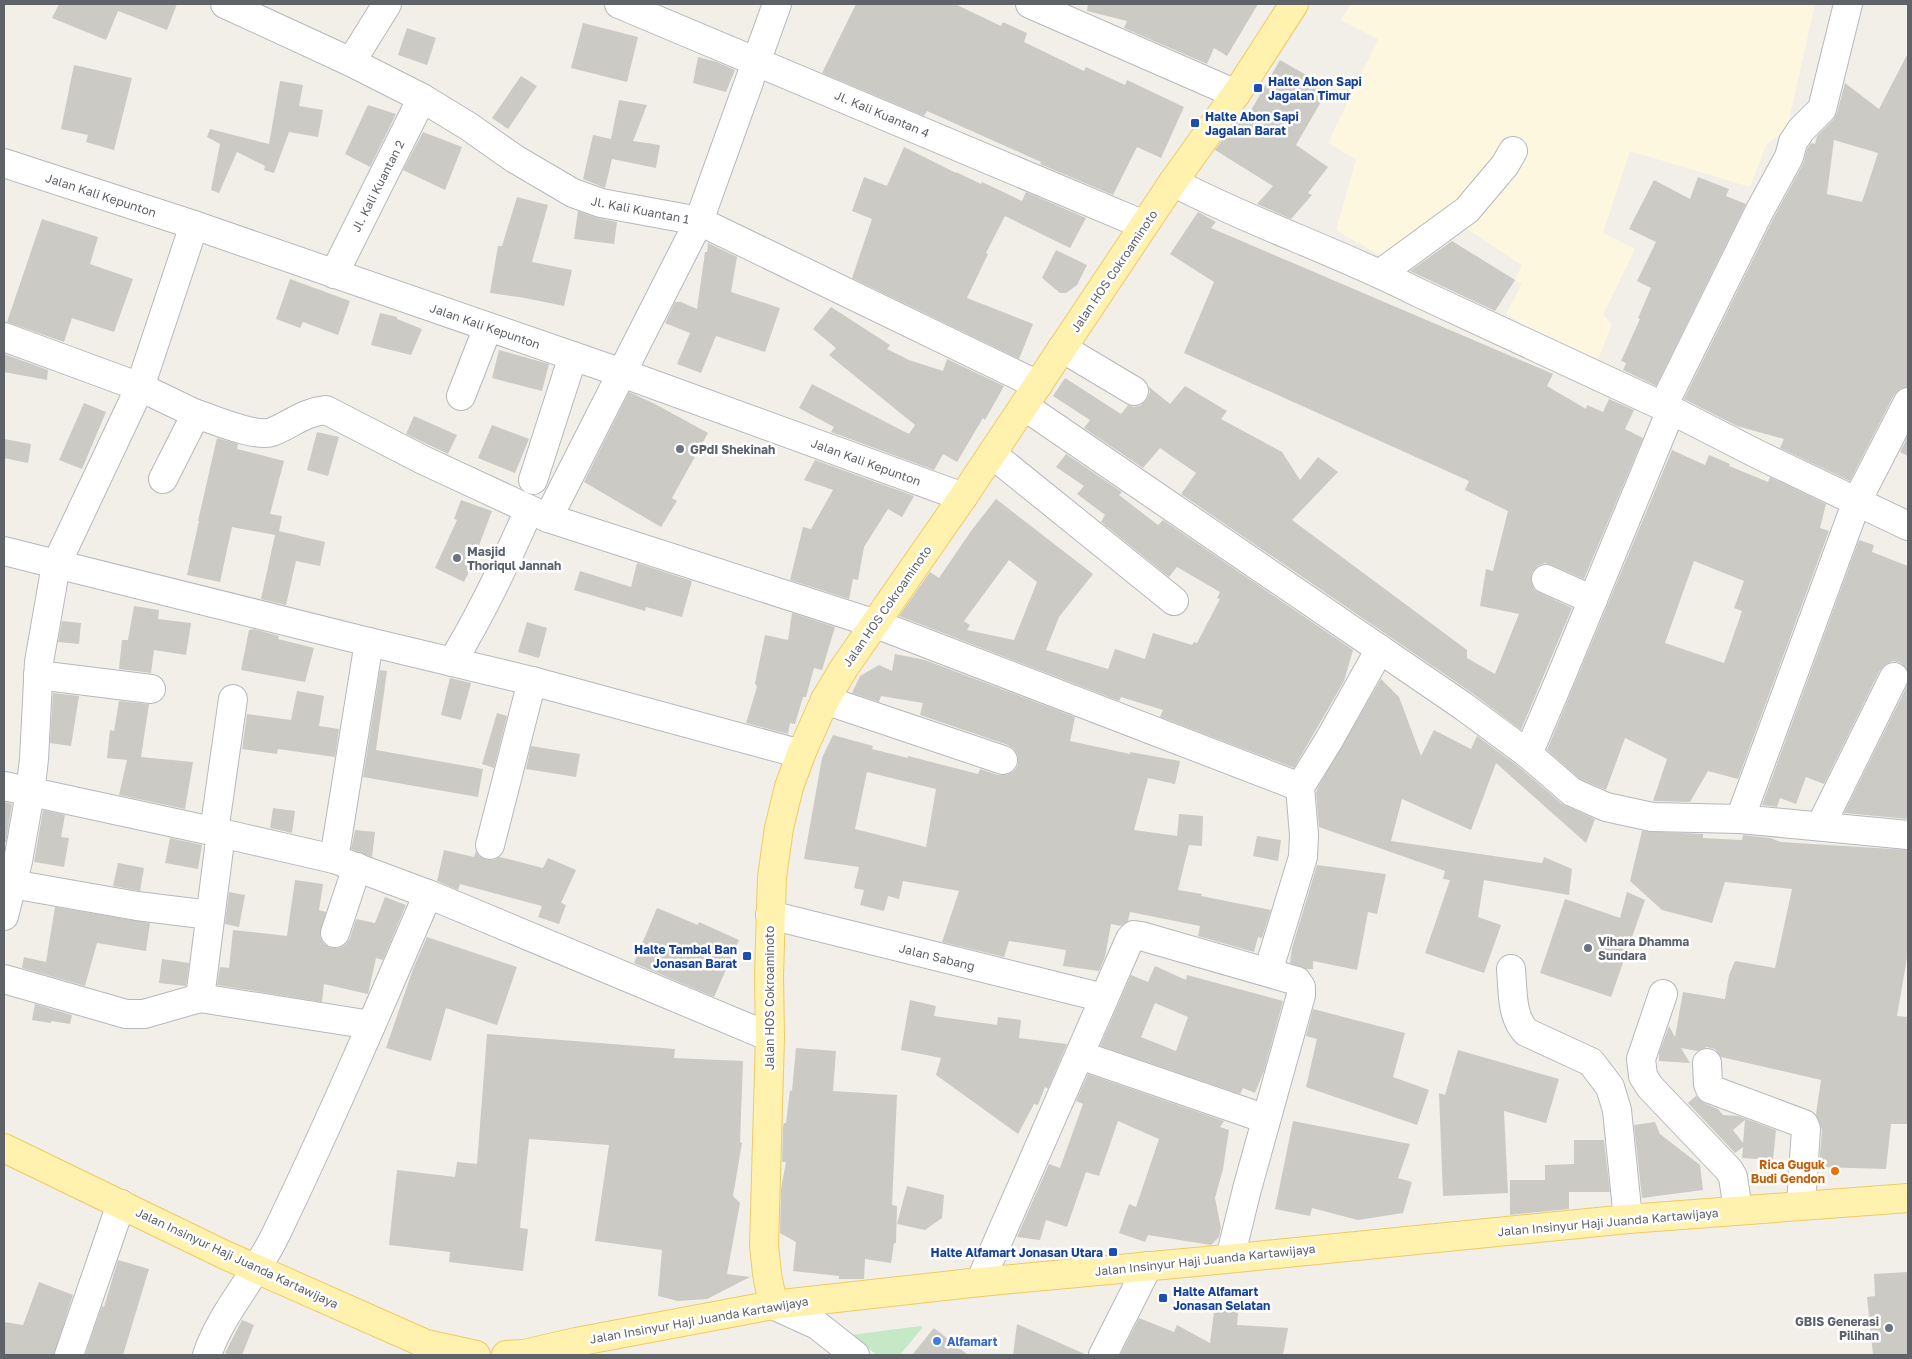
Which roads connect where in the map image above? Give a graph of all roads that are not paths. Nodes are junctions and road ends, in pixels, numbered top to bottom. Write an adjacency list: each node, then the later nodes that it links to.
1 (225, 4): 8 (street, Jl. Kali Kuantan 1)
2 (388, 4): 8 (street)
3 (619, 4): 9 (street, Jl. Kali Kuantan 4)
4 (777, 4): 9 (street)
5 (1294, 4): 10 (main road, Jalan HOS Cokroaminoto)
6 (1848, 4): 30 (street)
7 (1046, 7): 10 (street)
8 (351, 62): 11 (street, Jl. Kali Kuantan 1)
9 (757, 62): 15 (street); 17 (street, Jl. Kali Kuantan 4)
10 (1236, 94): 14 (main road, Jalan HOS Cokroaminoto)
11 (422, 98): 15 (street, Jl. Kali Kuantan 1); 18 (street, Jl. Kali Kuantan 2)
12 (1513, 151): 19 (street)
13 (4, 164): 16 (street, Jalan Kali Kepunton)
14 (1173, 182): 17 (main road, Jalan HOS Cokroaminoto); 19 (street)
15 (699, 221): 24 (street); 28 (street, Jl. Kali Kuantan 1)
16 (194, 225): 18 (street, Jalan Kali Kepunton); 25 (street)
17 (1144, 225): 22 (main road, Jalan HOS Cokroaminoto)
18 (334, 274): 20 (street, Jalan Kali Kepunton)
19 (1381, 274): 30 (street)
20 (488, 327): 23 (street, Jalan Kali Kepunton); 27 (street)
21 (4, 337): 25 (street)
22 (1062, 348): 26 (street); 28 (main road, Jalan HOS Cokroaminoto)
23 (573, 356): 24 (street, Jalan Kali Kepunton); 34 (street)
24 (622, 373): 35 (street, Jalan Kali Kepunton); 37 (street)
25 (140, 387): 31 (street); 40 (street)
26 (1134, 392)
27 (461, 396)
28 (1031, 396): 32 (main road, Jalan HOS Cokroaminoto); 46 (street, Jl. Kali Kuantan 1)
29 (1908, 402): 36 (street)
30 (1667, 408): 36 (street); 42 (street)
31 (196, 414): 33 (street); 37 (street)
32 (992, 454): 35 (main road, Jalan HOS Cokroaminoto); 43 (street)
33 (163, 479)
34 (533, 480)
35 (963, 497): 44 (main road, Jalan HOS Cokroaminoto)
36 (1857, 501): 38 (street); 60 (street)
37 (538, 514): 44 (street); 47 (street)
38 (1908, 526)
39 (4, 551): 40 (street)
40 (56, 565): 45 (street); 48 (street)
41 (1546, 579): 42 (street)
42 (1594, 600): 55 (street)
43 (1174, 601)
44 (876, 624): 53 (main road, Jalan HOS Cokroaminoto); 58 (street)
45 (369, 642): 47 (street); 65 (street)
46 (1380, 649): 55 (street, Jl. Kali Kuantan 1); 58 (street)
47 (452, 662): 50 (street)
48 (38, 675): 51 (street); 59 (street)
49 (1894, 677): 61 (street)
50 (532, 681): 54 (street); 64 (street)
51 (150, 689)
52 (233, 699): 62 (street)
53 (825, 700): 54 (main road, Jalan HOS Cokroaminoto); 56 (street)
54 (801, 754): 69 (main road, Jalan HOS Cokroaminoto)
55 (1528, 754): 60 (street, Jl. Kali Kuantan 1)
56 (1003, 760)
57 (4, 786): 59 (street)
58 (1300, 788): 73 (street)
59 (30, 793): 62 (street); 66 (street)
60 (1740, 819): 61 (street, Jl. Kali Kuantan 1)
61 (1821, 826): 63 (street, Jl. Kali Kuantan 1)
62 (217, 833): 65 (street); 68 (street)
63 (1908, 835)
64 (490, 845)
65 (345, 863): 67 (street); 71 (street)
66 (12, 884): 68 (street); 70 (street)
67 (428, 894): 78 (street); 79 (street)
68 (210, 915): 76 (street)
69 (770, 915): 77 (street, Jalan Sabang); 79 (main road, Jalan HOS Cokroaminoto)
70 (4, 916)
71 (335, 934)
72 (1511, 970): 88 (street)
73 (1268, 972): 77 (street); 82 (street)
74 (4, 979): 76 (street)
75 (1663, 994): 87 (street)
76 (200, 998): 78 (street)
77 (1104, 998): 80 (street)
78 (371, 1025): 91 (street)
79 (770, 1037): 93 (main road, Jalan HOS Cokroaminoto)
80 (1080, 1055): 82 (street); 92 (street)
81 (1707, 1063): 86 (street)
82 (1266, 1119): 89 (street)
83 (4, 1148): 85 (main road, Jalan Insinyur Haji Juanda Kartawijaya)
84 (1903, 1198): 86 (main road, Jalan Insinyur Haji Juanda Kartawijaya)
85 (121, 1204): 91 (main road, Jalan Insinyur Haji Juanda Kartawijaya); 94 (street)
86 (1802, 1206): 87 (main road, Jalan Insinyur Haji Juanda Kartawijaya)
87 (1738, 1210): 88 (main road, Jalan Insinyur Haji Juanda Kartawijaya)
88 (1628, 1219): 89 (main road, Jalan Insinyur Haji Juanda Kartawijaya)
89 (1230, 1258): 90 (main road, Jalan Insinyur Haji Juanda Kartawijaya)
90 (1148, 1266): 92 (main road, Jalan Insinyur Haji Juanda Kartawijaya); 99 (street)
91 (257, 1269): 95 (street); 96 (main road, Jalan Insinyur Haji Juanda Kartawijaya)
92 (980, 1282): 93 (main road, Jalan Insinyur Haji Juanda Kartawijaya)
93 (773, 1305): 97 (main road, Jalan Insinyur Haji Juanda Kartawijaya); 98 (street)
94 (69, 1355)
95 (207, 1355)
96 (476, 1355)
97 (506, 1355)
98 (855, 1355)
99 (1103, 1355)

